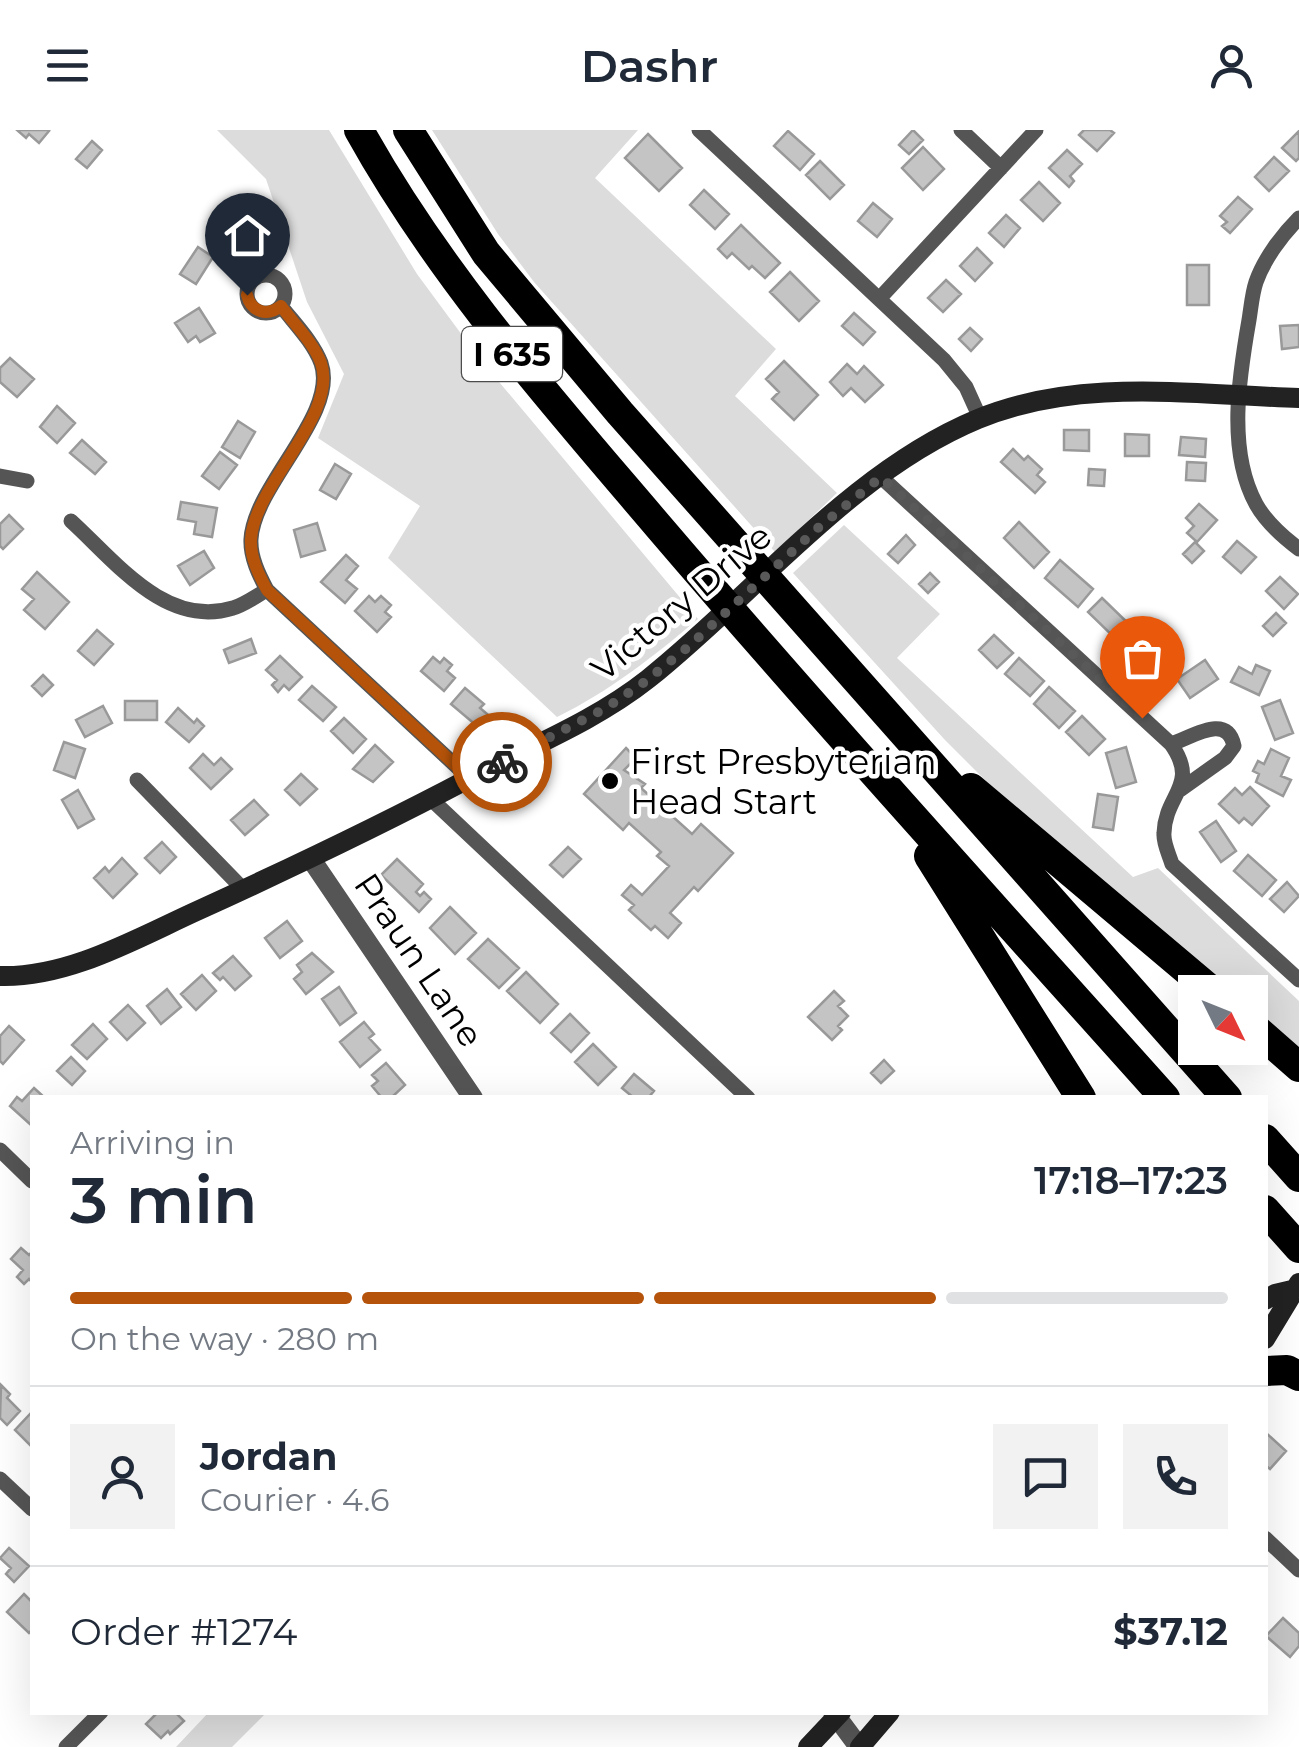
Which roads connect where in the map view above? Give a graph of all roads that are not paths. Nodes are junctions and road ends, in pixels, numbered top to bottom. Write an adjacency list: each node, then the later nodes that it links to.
1 (359, 130): 23 (highway, I 635)
2 (408, 130): 19 (highway, I 635)
3 (699, 130): 8 (street)
4 (961, 130): 6 (street)
5 (1036, 130): 6 (street)
6 (1001, 168): 8 (street)
7 (1299, 218): 10 (street)
8 (878, 299): 12 (street)
9 (281, 306): 18 (street)
10 (1240, 396): 11 (main road, Victory Drive); 12 (main road, Victory Drive); 17 (street)
11 (1299, 398)
12 (980, 418): 14 (main road, Victory Drive)
13 (0, 476): 15 (street)
14 (881, 477): 20 (street); 21 (main road, Victory Drive)
15 (27, 481)
16 (71, 522): 18 (street)
17 (1299, 549)
18 (267, 590): 21 (street)
19 (886, 716): 29 (highway); 38 (highway, I 635)
20 (1171, 744): 24 (street); 24 (street)
21 (469, 778): 25 (main road, Victory Drive)
22 (137, 780): 27 (street)
23 (885, 785): 36 (highway); 37 (highway, I 635)
24 (1180, 790): 30 (street)
25 (432, 800): 26 (main road, Victory Drive); 35 (street)
26 (311, 859): 27 (main road, Victory Drive); 34 (street, Praun Lane)
27 (244, 890): 31 (main road, Victory Drive)
28 (1299, 956): 30 (street)
29 (1193, 975)
30 (1293, 975)
31 (0, 976)
32 (1268, 1040): 33 (highway)
33 (1299, 1067)
34 (471, 1095)
35 (745, 1095)
36 (1079, 1095)
37 (1161, 1095)
38 (1225, 1095)
39 (1268, 1143): 41 (highway)
40 (0, 1150): 42 (street)
41 (1299, 1177)
42 (30, 1179)
43 (1268, 1213): 44 (highway)
44 (1299, 1249): 45 (highway)
45 (1268, 1252)
46 (1296, 1287): 47 (main road); 48 (main road)
47 (1268, 1298)
48 (1268, 1335)
49 (1268, 1370): 50 (highway)
50 (1299, 1376)
51 (0, 1479): 52 (street)
52 (30, 1508)
53 (1268, 1541): 54 (street)
54 (1299, 1570)
55 (98, 1715): 59 (street)
56 (836, 1715): 60 (main road)
57 (838, 1715): 61 (street)
58 (887, 1715): 61 (main road)
59 (66, 1747)
60 (808, 1747)
61 (859, 1747)

